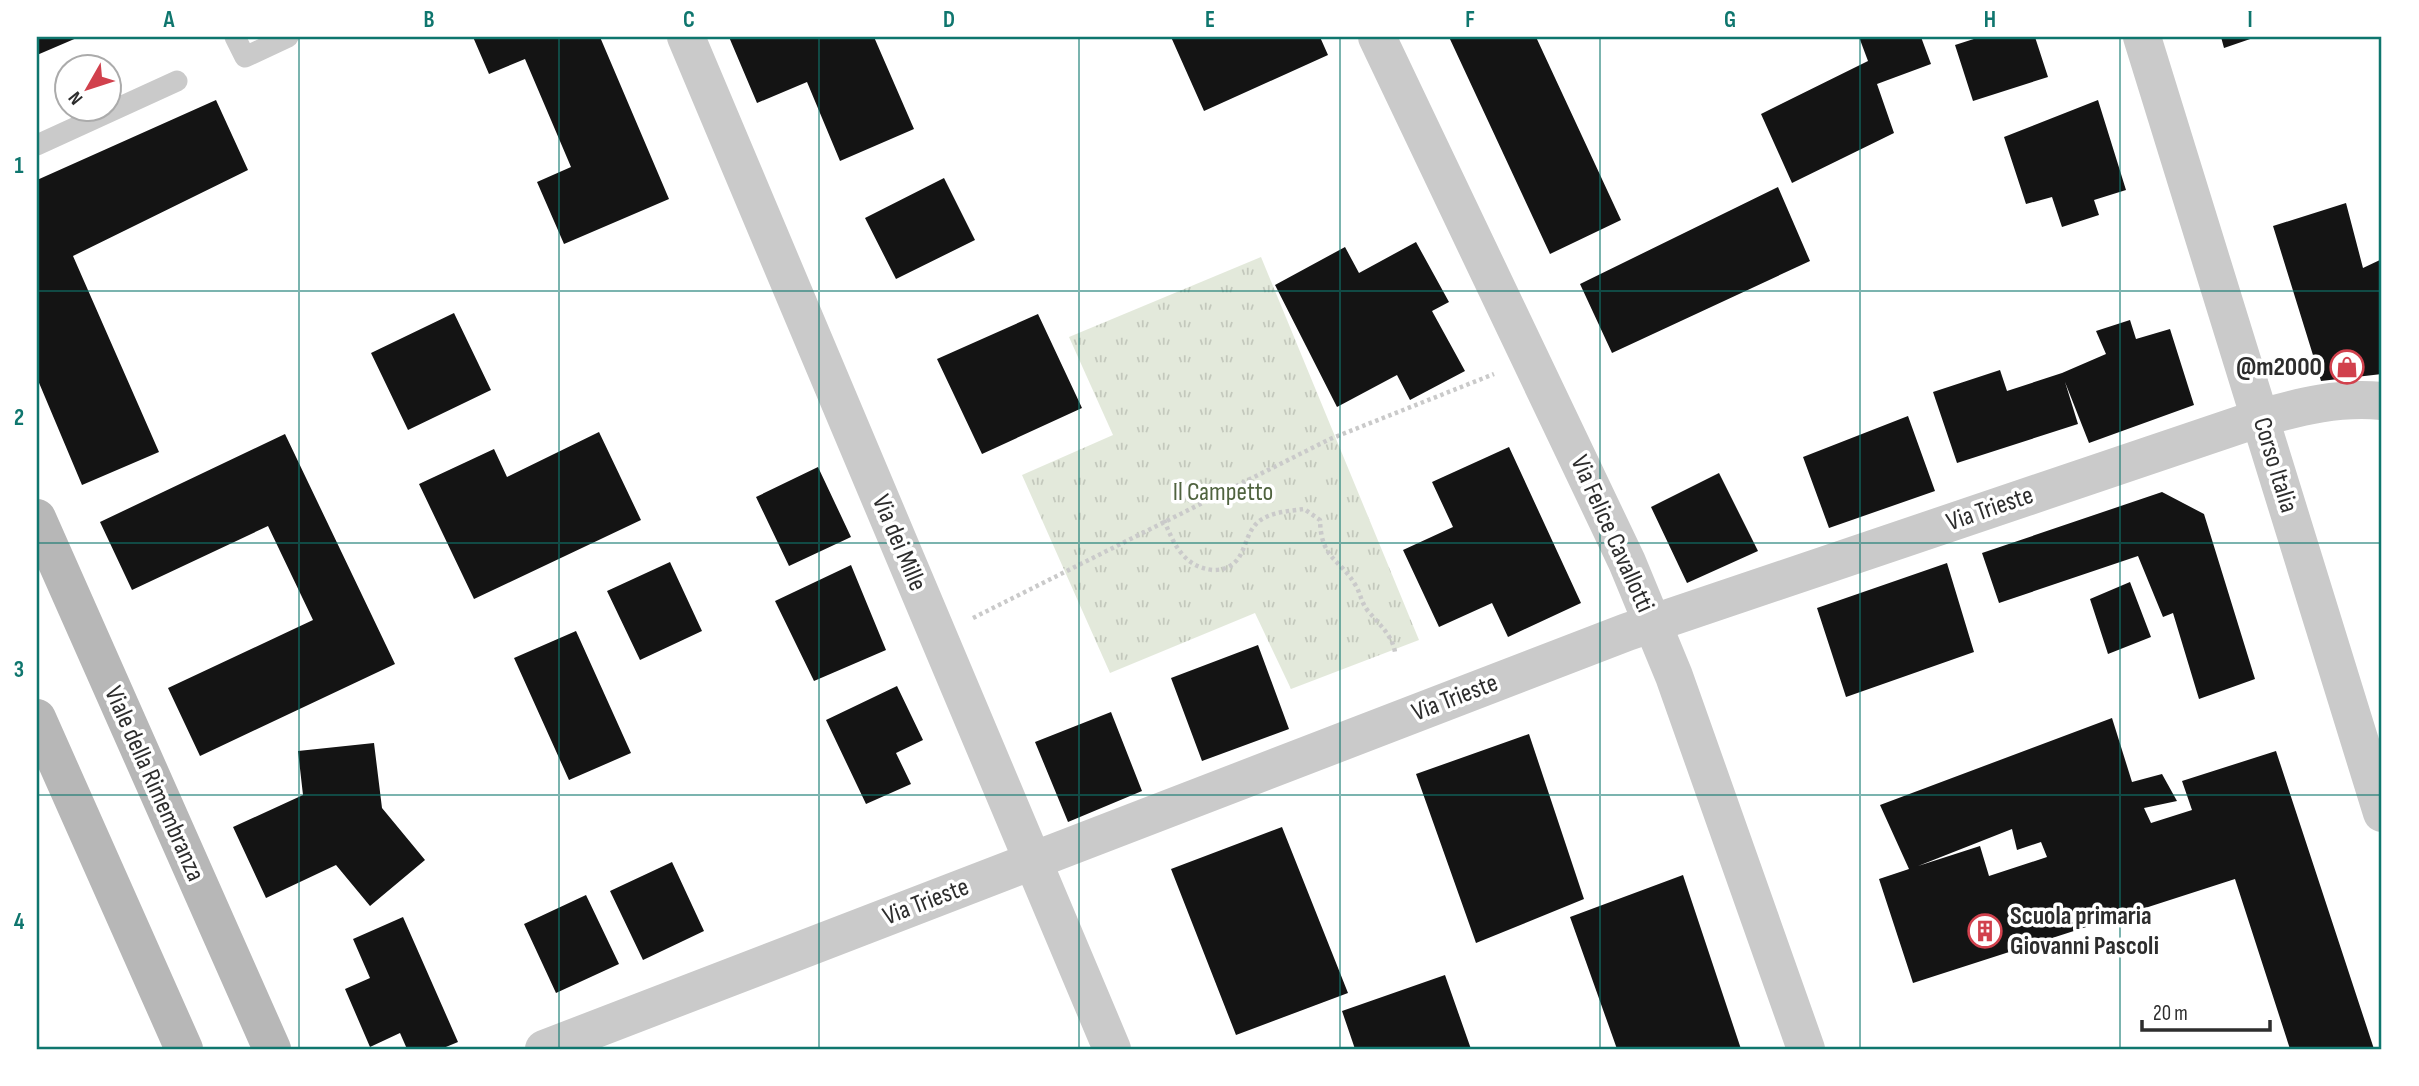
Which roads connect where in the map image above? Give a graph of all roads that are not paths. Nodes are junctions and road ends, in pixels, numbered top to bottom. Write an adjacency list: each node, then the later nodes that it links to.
1 (235, 37): 2 (lane)
2 (288, 37)
3 (686, 37): 14 (street, Via dei Mille)
4 (1377, 37): 11 (street, Via Felice Cavallotti)
5 (2141, 37): 9 (street, Corso Italia)
6 (177, 81): 7 (lane)
7 (37, 145)
8 (2382, 401): 9 (street, Via Trieste)
9 (2260, 418): 11 (street, Via Trieste); 13 (street, Corso Italia)
10 (37, 518): 16 (street, Viale della Rimembranza)
11 (1652, 624): 14 (street, Via Trieste); 19 (street, Via Felice Cavallotti)
12 (37, 718): 15 (street)
13 (2382, 813)
14 (1033, 861): 17 (street, Via Trieste); 18 (street, Via dei Mille)
15 (184, 1049)
16 (272, 1049)
17 (544, 1049)
18 (1112, 1049)
19 (1806, 1049)

